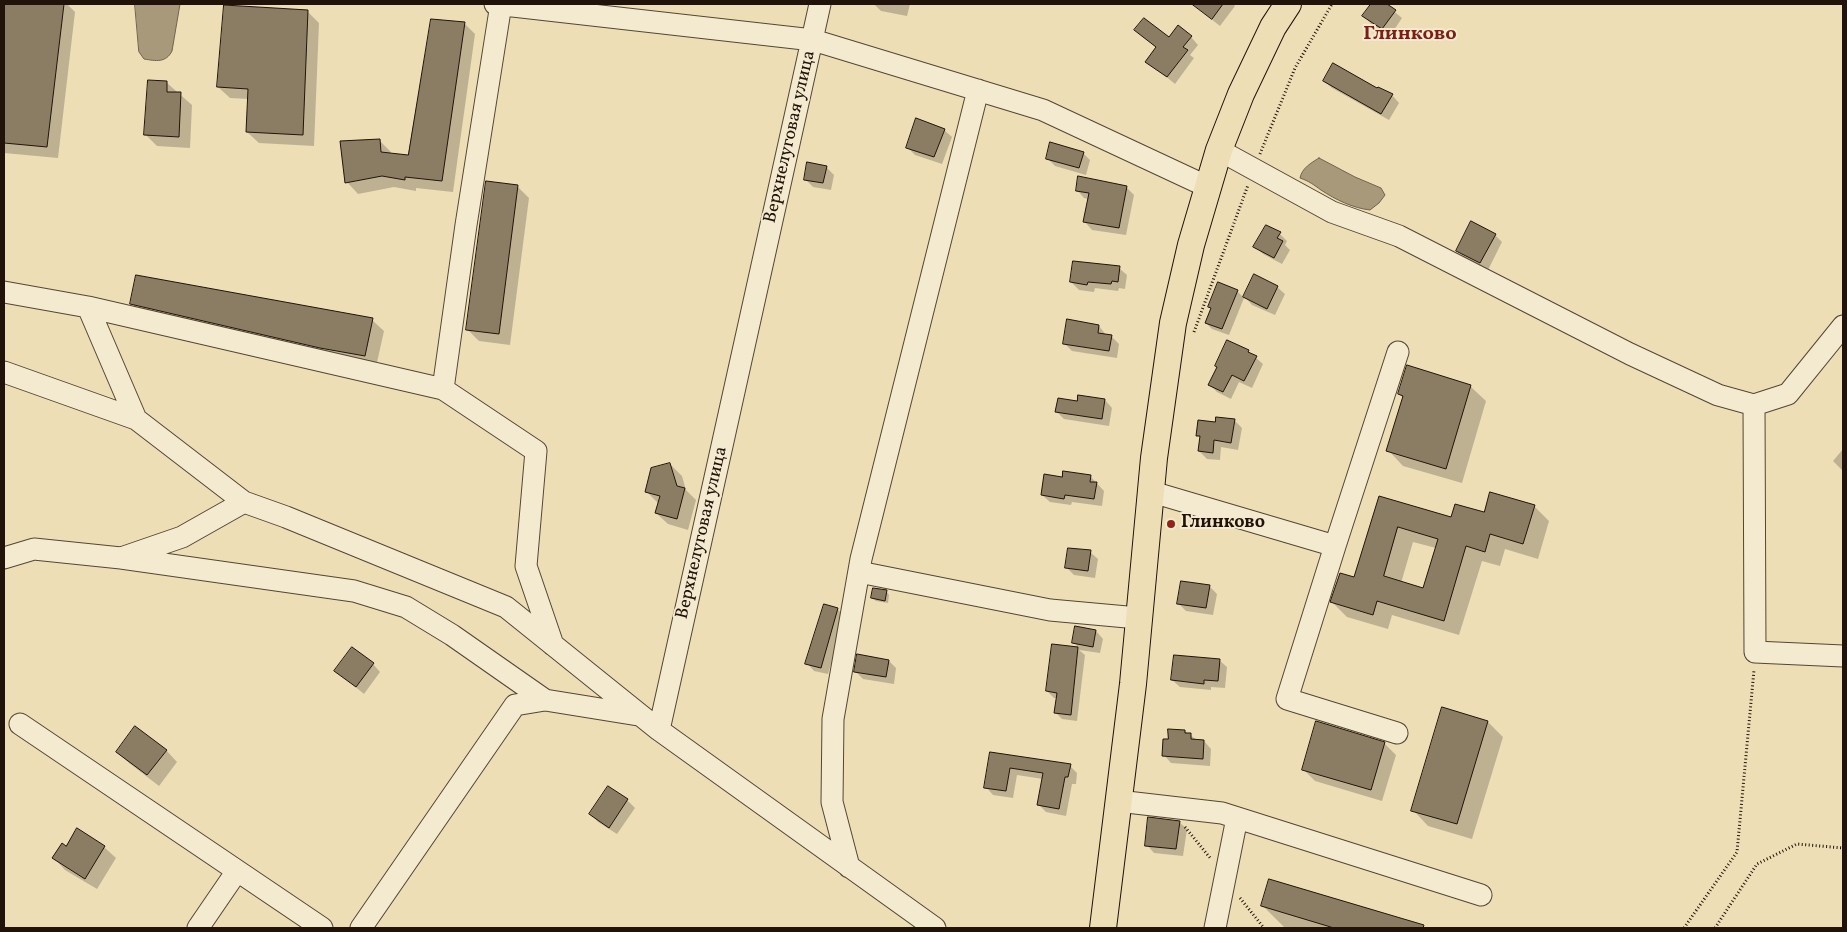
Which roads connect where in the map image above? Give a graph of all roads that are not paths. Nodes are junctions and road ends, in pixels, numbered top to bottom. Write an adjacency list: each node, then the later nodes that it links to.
1 (498, 4): 4 (street); 13 (street)
2 (820, 4): 4 (street, Верхнелуговая улица)
3 (1288, 4): 6 (main road)
4 (813, 40): 5 (street); 28 (street, Верхнелуговая улица)
5 (978, 90): 7 (street); 21 (street)
6 (1219, 150): 7 (main road); 14 (street)
7 (1208, 187): 16 (main road)
8 (4, 292): 9 (street)
9 (88, 307): 13 (street); 15 (street)
10 (1843, 326): 14 (street)
11 (1398, 352): 18 (street)
12 (4, 372): 15 (street)
13 (443, 389): 23 (street)
14 (1754, 405): 24 (street)
15 (136, 419): 17 (street)
16 (1152, 492): 18 (street); 22 (main road)
17 (244, 502): 20 (street); 23 (street)
18 (1335, 546): 29 (street)
19 (4, 558): 20 (street)
20 (120, 558): 25 (street)
21 (859, 572): 22 (street); 32 (street)
22 (1138, 618): 30 (main road)
23 (553, 645): 26 (street)
24 (1843, 656)
25 (545, 700): 26 (street); 37 (street)
26 (640, 716): 28 (street)
27 (20, 724): 33 (street)
28 (659, 730): 32 (street)
29 (1397, 733)
30 (1118, 801): 31 (street); 39 (main road)
31 (1238, 818): 34 (street); 40 (street)
32 (849, 867): 38 (street)
33 (237, 871): 35 (street); 36 (street)
34 (1481, 895)
35 (198, 928)
36 (322, 928)
37 (361, 928)
38 (934, 928)
39 (1103, 928)
40 (1215, 928)

